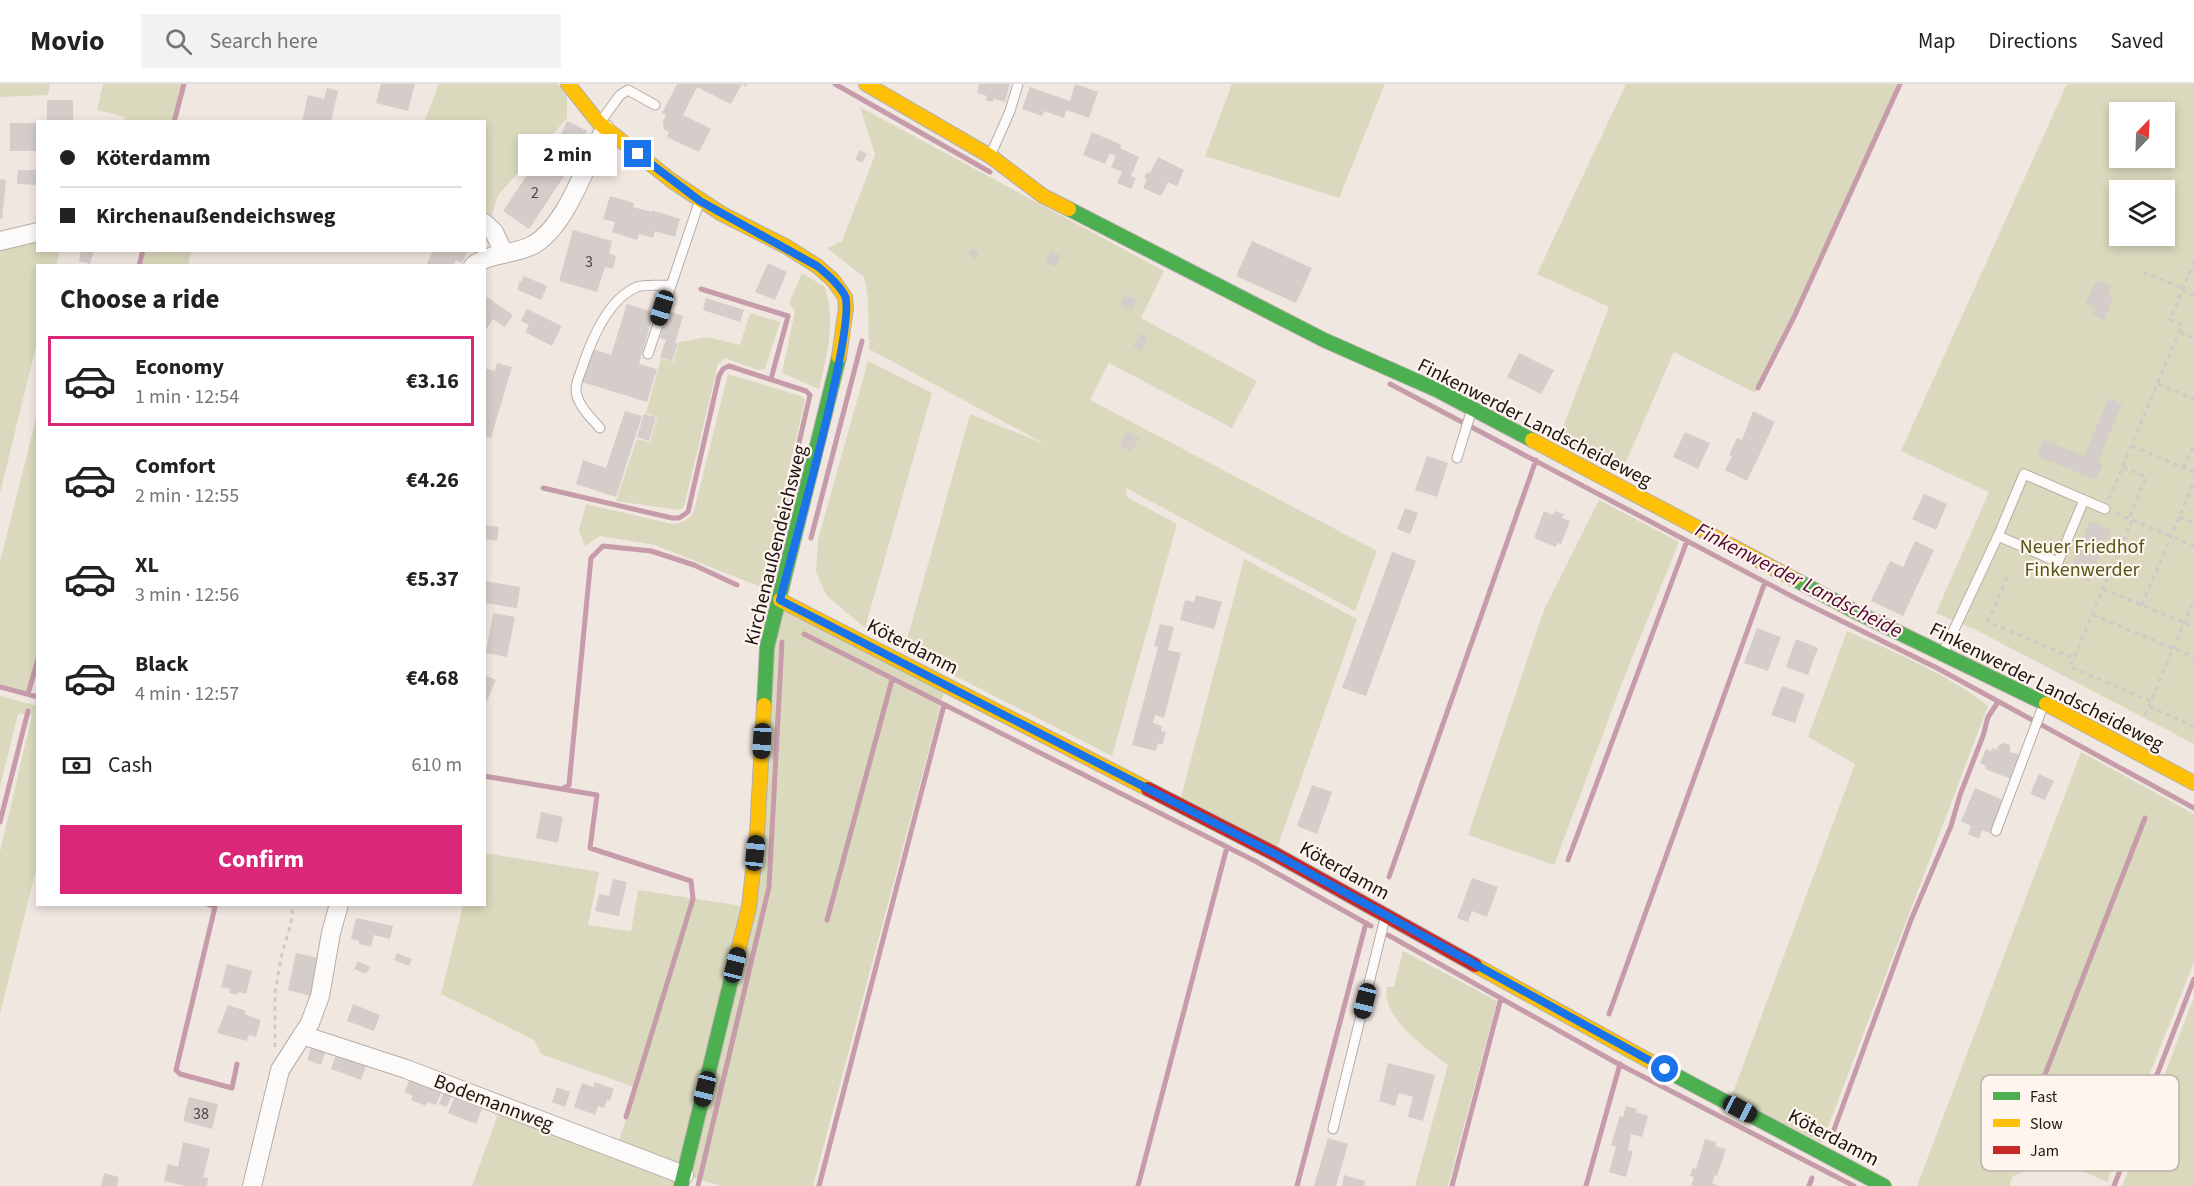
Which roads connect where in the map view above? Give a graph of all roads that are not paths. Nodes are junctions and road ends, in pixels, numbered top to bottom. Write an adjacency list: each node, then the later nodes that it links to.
1 (568, 84): 5 (street, Kirchenaußendeichsweg)
2 (866, 84): 6 (street, Finkenwerder Landscheideweg)
3 (1018, 84): 6 (lane)
4 (655, 105): 5 (lane)
5 (602, 126): 7 (street, Kirchenaußendeichsweg); 11 (street)
6 (990, 156): 15 (street, Finkenwerder Landscheideweg)
7 (700, 201): 13 (lane); 21 (street, Kirchenaußendeichsweg)
8 (486, 225): 11 (street)
9 (36, 232): 10 (street)
10 (0, 241)
11 (504, 253): 12 (street)
12 (476, 264)
13 (669, 285): 14 (lane); 16 (lane)
14 (648, 354)
15 (1471, 412): 17 (lane); 22 (street, Finkenwerder Landscheideweg)
16 (600, 428)
17 (1458, 458)
18 (2084, 500): 19 (lane); 20 (lane); 20 (lane)
19 (2105, 509)
20 (1998, 536): 22 (lane)
21 (780, 600): 27 (street, Köterdamm); 30 (street, Kirchenaußendeichsweg)
22 (1943, 654): 23 (street, Finkenwerder Landscheideweg)
23 (2044, 703): 24 (street, Finkenwerder Landscheideweg); 25 (lane)
24 (2194, 783)
25 (1996, 831)
26 (339, 906): 28 (street)
27 (1386, 915): 29 (lane); 32 (street, Köterdamm)
28 (302, 1035): 30 (street, Bodemannweg); 31 (street)
29 (1333, 1129)
30 (682, 1180)
31 (252, 1186)
32 (1884, 1186)

